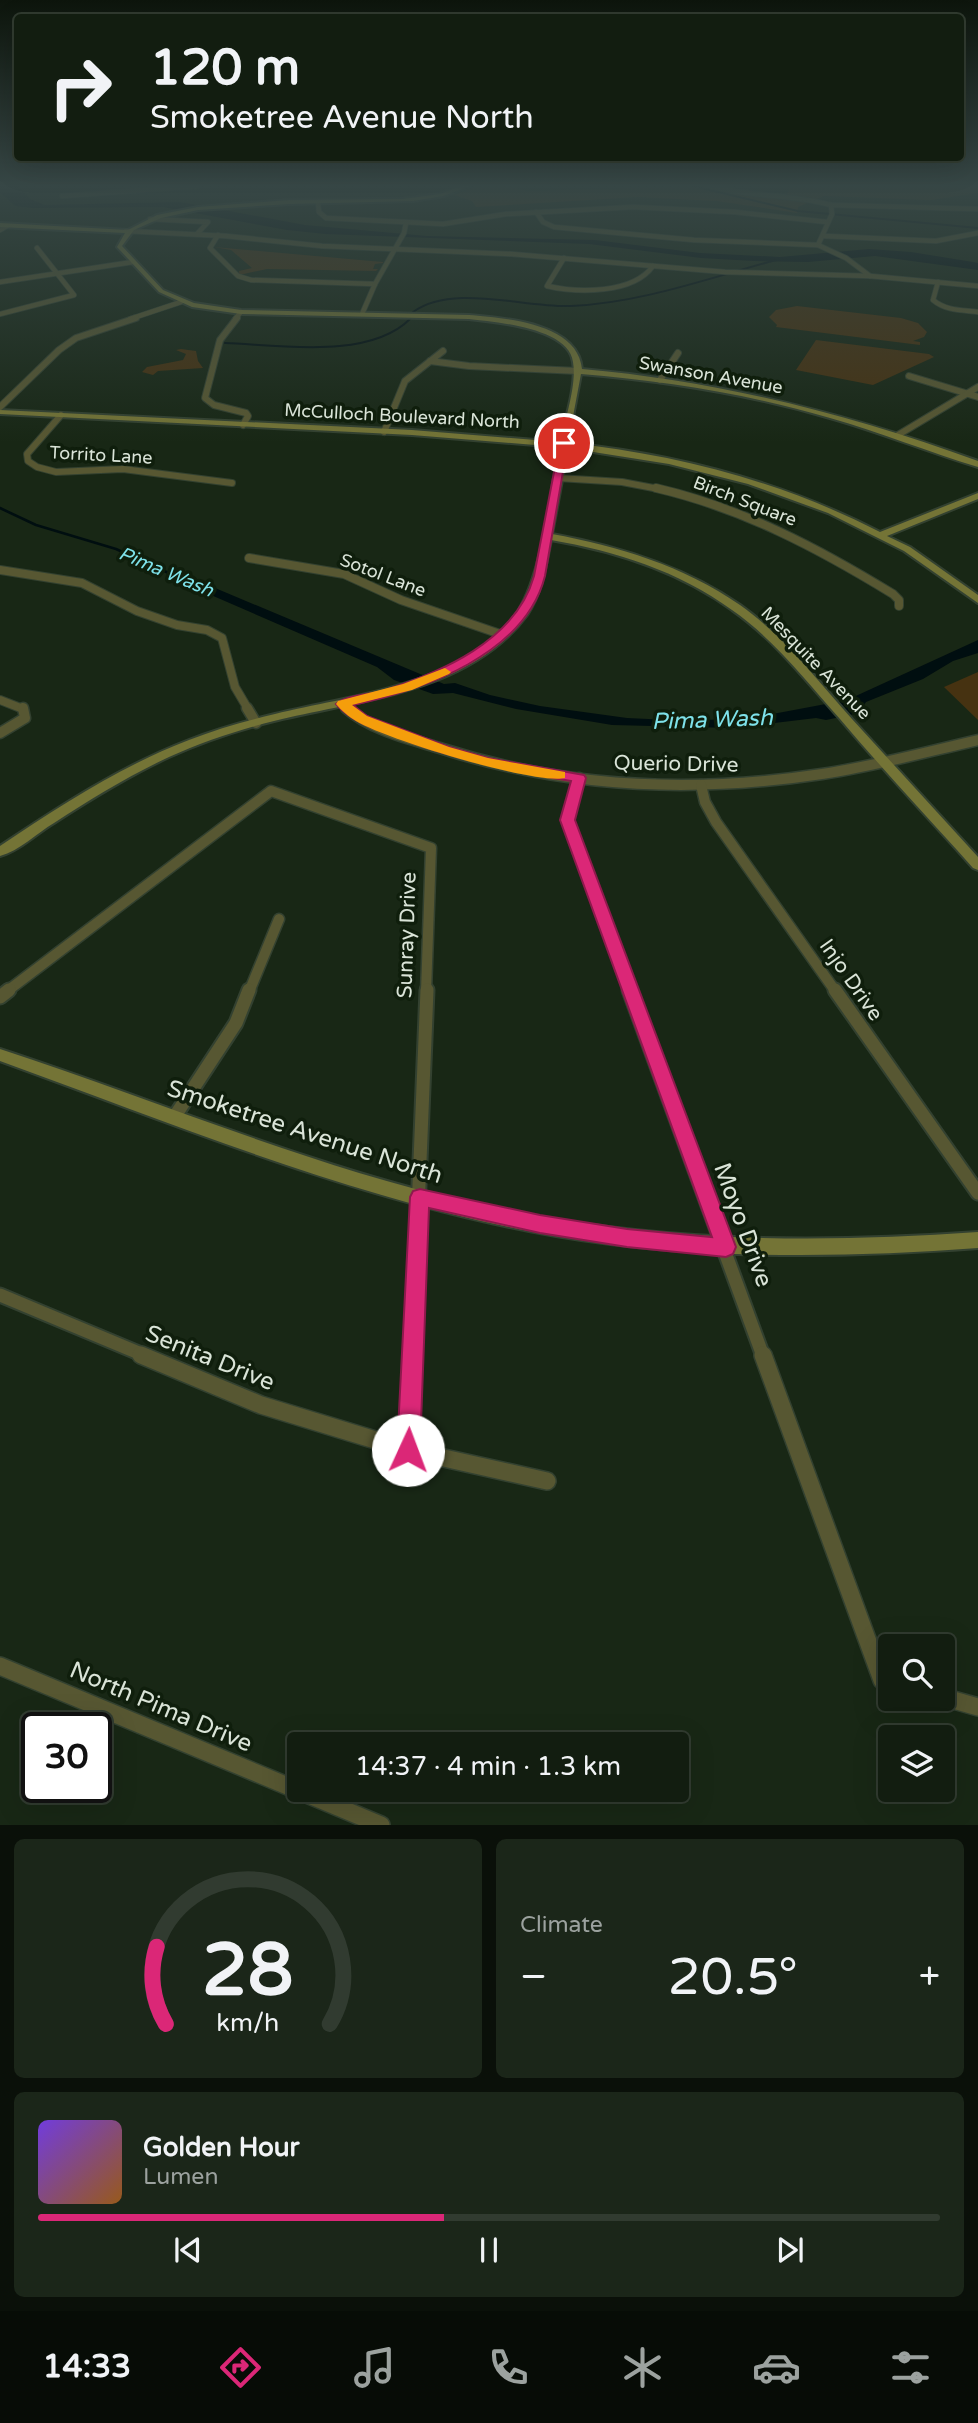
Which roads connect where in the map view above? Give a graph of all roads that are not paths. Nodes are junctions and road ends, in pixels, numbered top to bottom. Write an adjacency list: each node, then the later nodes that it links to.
1 (55, 271): 10 (street)
2 (75, 271): 10 (street)
3 (142, 271): 16 (main road)
4 (235, 271): 14 (street)
5 (382, 271): 14 (street)
6 (556, 271): 7 (street)
7 (649, 271)
8 (725, 271): 11 (street)
9 (864, 271): 11 (street)
10 (57, 274): 12 (street); 19 (street)
11 (870, 276): 13 (street)
12 (0, 282)
13 (938, 282): 15 (street); 18 (street)
14 (375, 284): 20 (street)
15 (978, 286)
16 (181, 302): 17 (main road); 31 (street)
17 (241, 312): 20 (main road); 30 (street)
18 (978, 312)
19 (0, 314)
20 (362, 314): 24 (main road)
21 (443, 351): 23 (street)
22 (678, 353): 26 (street)
23 (430, 361): 24 (street, Swanson Avenue); 35 (street)
24 (578, 371): 26 (main road, Swanson Avenue); 37 (main road)
25 (909, 376): 28 (street)
26 (660, 380): 36 (main road, Swanson Avenue)
27 (978, 387): 28 (street)
28 (967, 394): 29 (street); 36 (street)
29 (978, 397)
30 (225, 408): 33 (street); 34 (street)
31 (0, 410): 32 (main road, McCulloch Boulevard North)
32 (61, 415): 33 (main road, McCulloch Boulevard North); 40 (street, Torrito Lane)
33 (225, 424): 34 (main road, McCulloch Boulevard North)
34 (243, 425): 35 (main road, McCulloch Boulevard North)
35 (384, 432): 37 (main road, McCulloch Boulevard North)
36 (898, 435): 38 (main road, Swanson Avenue)
37 (564, 443): 39 (main road); 42 (main road, McCulloch Boulevard North)
38 (978, 464)
39 (558, 478): 43 (main road); 47 (street, Birch Square)
40 (232, 483)
41 (978, 496): 42 (main road)
42 (880, 535): 46 (main road, McCulloch Boulevard North)
43 (547, 536): 48 (main road); 54 (main road, Mesquite Avenue)
44 (249, 558): 48 (street, Sotol Lane)
45 (0, 570): 51 (street)
46 (978, 600)
47 (899, 606)
48 (503, 635): 50 (main road)
49 (0, 700): 52 (street)
50 (342, 704): 51 (main road); 55 (street, Querio Drive)
51 (256, 723): 57 (main road)
52 (0, 733)
53 (978, 740): 54 (street, Querio Drive)
54 (884, 761): 56 (street, Querio Drive); 58 (main road, Mesquite Avenue)
55 (579, 778): 56 (street, Querio Drive); 66 (street, Moyo Drive)
56 (701, 785): 63 (street, Injo Drive)
57 (0, 852)
58 (978, 865)
59 (279, 919): 62 (street)
60 (0, 998): 64 (street, Sunray Drive)
61 (0, 1055): 62 (main road, Smoketree Avenue North)
62 (175, 1116): 64 (main road, Smoketree Avenue North)
63 (978, 1194)
64 (420, 1197): 66 (main road, Smoketree Avenue North); 68 (street, Sunray Drive)
65 (978, 1240): 66 (main road, Smoketree Avenue North)
66 (726, 1247): 71 (street, Moyo Drive)
67 (0, 1295): 68 (street, Senita Drive)
68 (408, 1450): 69 (street, Senita Drive)
69 (547, 1481)
70 (0, 1666): 74 (street, North Pima Drive)
71 (878, 1669)
72 (955, 1700): 73 (street)
73 (978, 1707)
74 (380, 1825)

